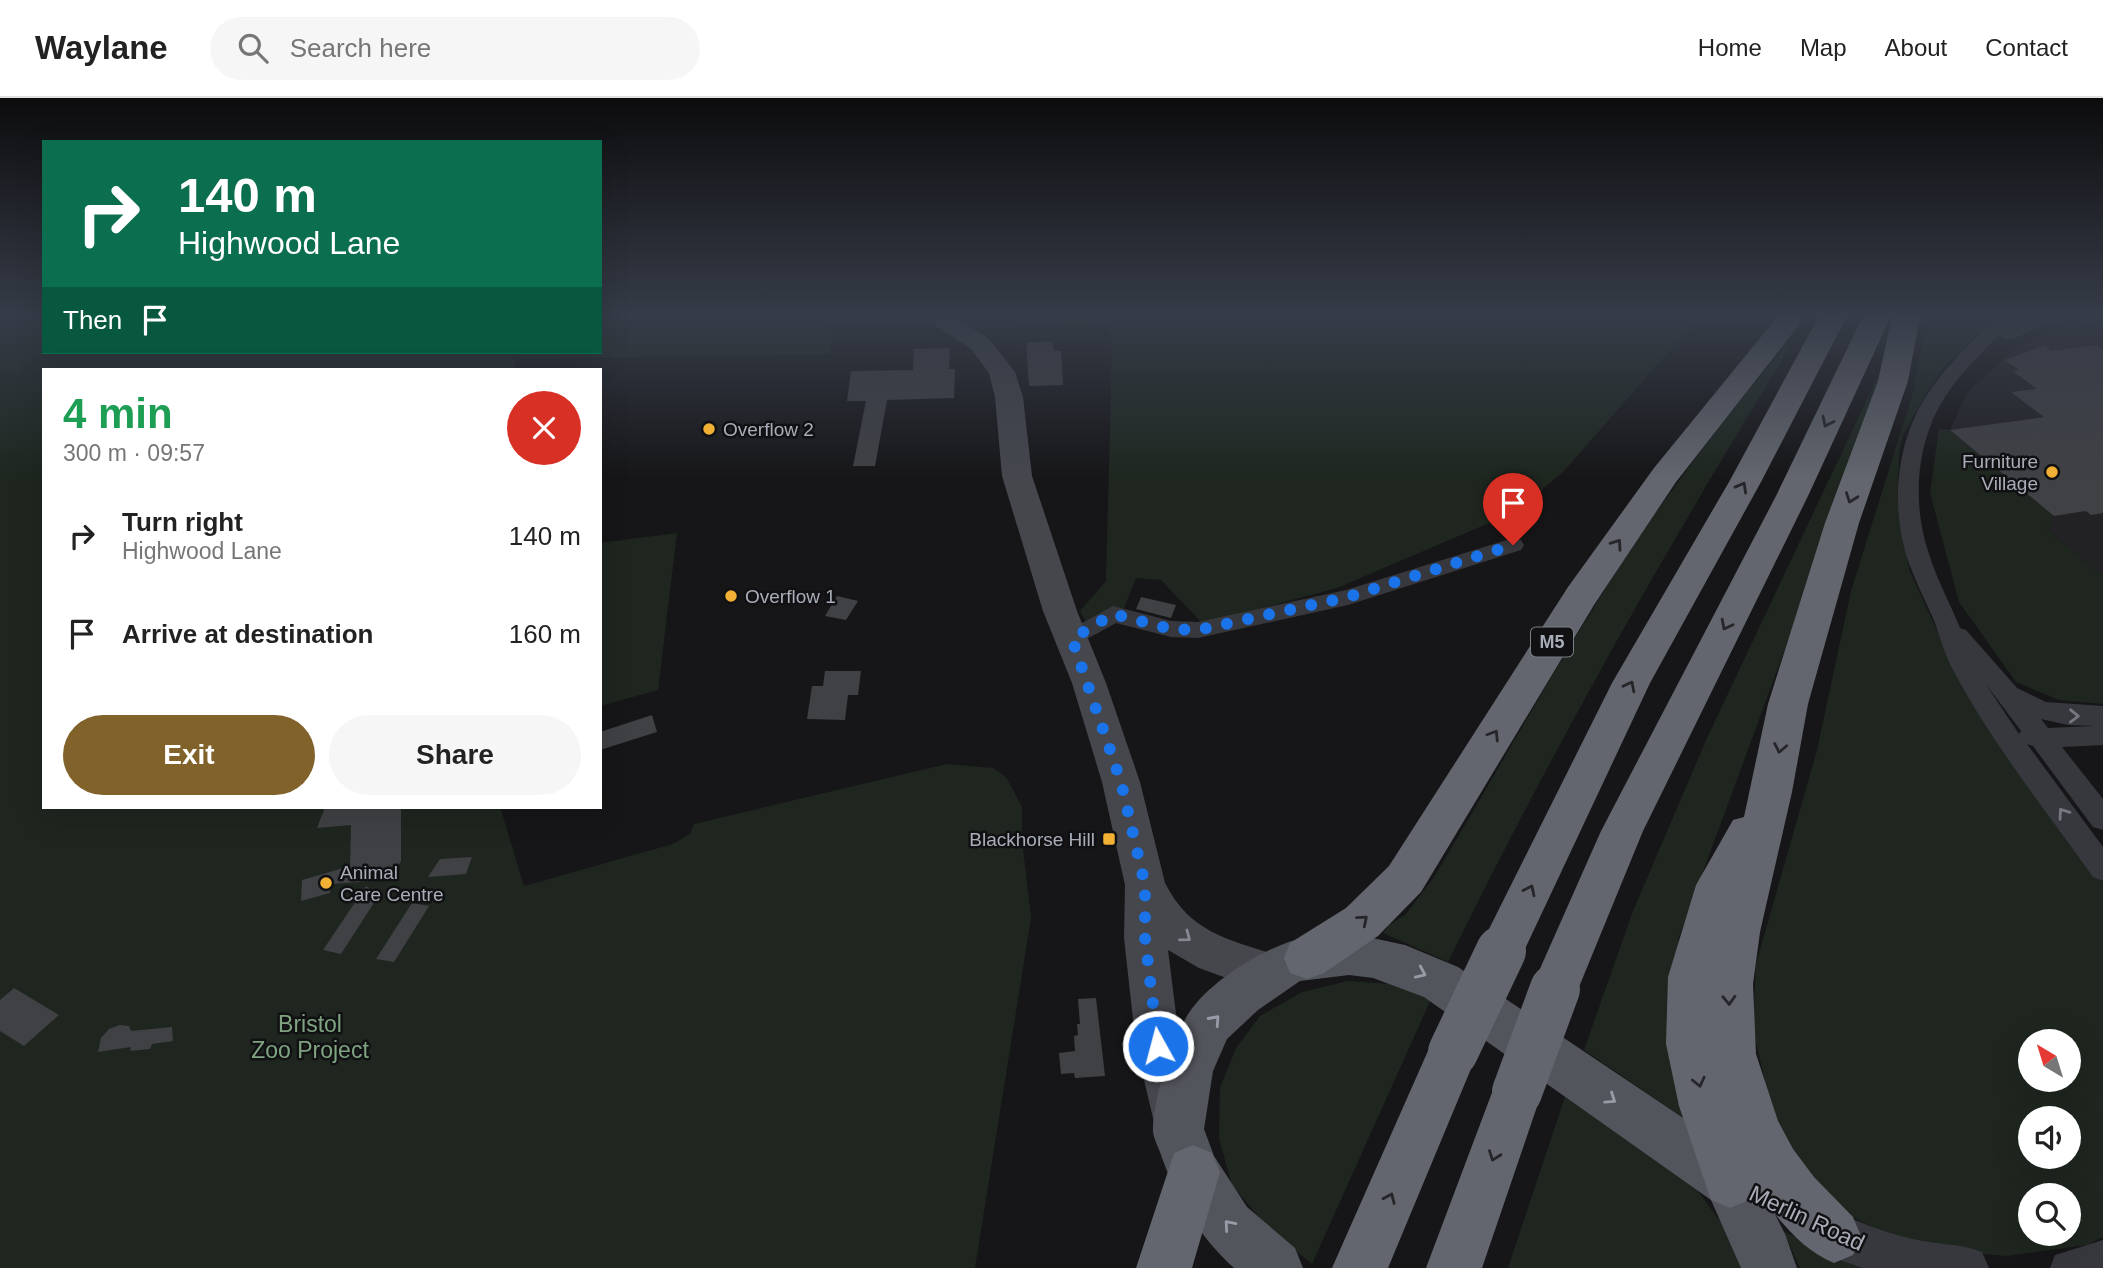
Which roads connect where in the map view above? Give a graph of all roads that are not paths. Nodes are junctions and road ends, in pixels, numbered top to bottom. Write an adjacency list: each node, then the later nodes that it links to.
1 (1001, 371): 9 (main road)
2 (1748, 371): 20 (highway, M5, one-way to 2)
3 (1804, 371): 26 (highway, one-way to 3, bridge)
4 (1851, 371): 29 (highway, one-way to 29, bridge)
5 (1895, 371): 16 (highway, one-way to 16)
6 (1953, 371): 8 (street)
7 (1513, 545): 9 (street)
8 (1948, 625): 10 (street); 11 (street)
9 (1072, 639): 19 (main road)
10 (2003, 688): 12 (street, one-way to 12); 14 (street)
11 (1996, 716): 14 (street); 18 (street, one-way to 11)
12 (2103, 716)
13 (2094, 736): 14 (street); 15 (street)
14 (2042, 738): 15 (street)
15 (2068, 772): 17 (street)
16 (1771, 792): 22 (highway, one-way to 22); 23 (highway, one-way to 23)
17 (2103, 819)
18 (2103, 869)
19 (1145, 885): 20 (main road, one-way to 20); 21 (main road)
20 (1290, 966): 21 (main road, one-way to 20); 22 (main road, one-way to 22)
21 (1186, 1151): 27 (highway); 28 (main road, one-way to 21)
22 (1730, 1181): 23 (street, Merlin Road); 25 (main road)
23 (1834, 1236): 30 (street, Merlin Road)
24 (2103, 1258): 31 (street)
25 (1769, 1263)
26 (1361, 1264)
27 (1164, 1268)
28 (1275, 1268)
29 (1454, 1268)
30 (1966, 1268)
31 (2068, 1268)

